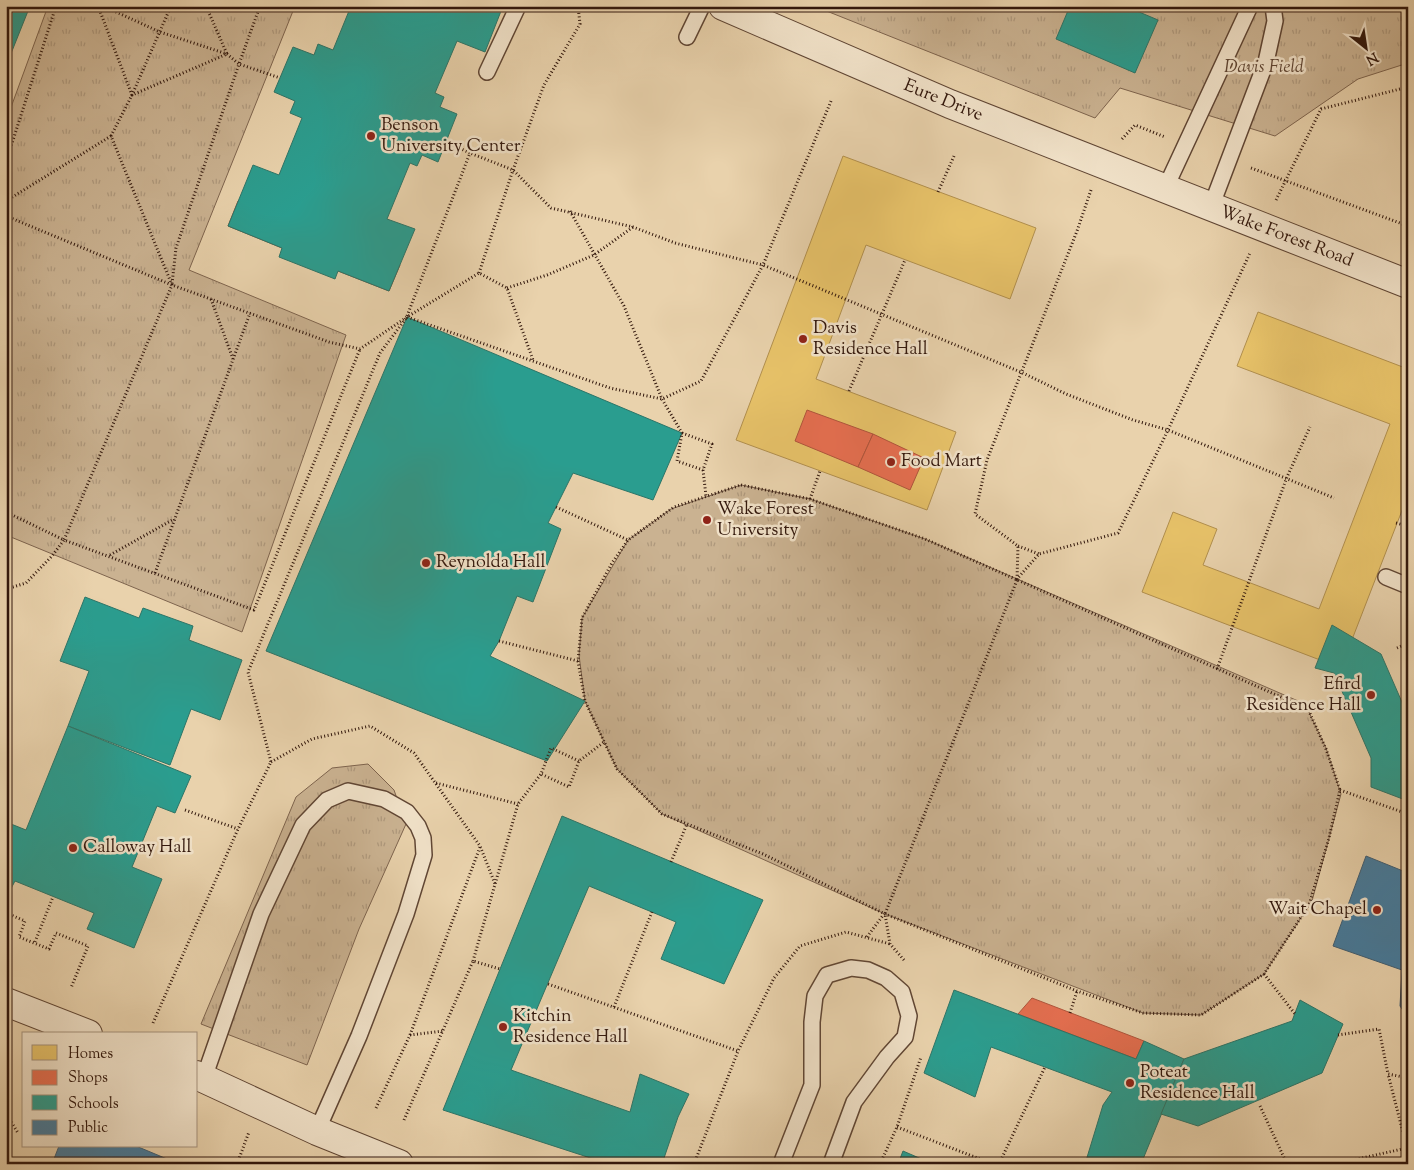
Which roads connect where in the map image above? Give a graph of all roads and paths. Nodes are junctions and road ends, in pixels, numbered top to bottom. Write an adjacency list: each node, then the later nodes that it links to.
1 (56, 6): 28 (path)
2 (98, 6): 20 (path)
3 (103, 6): 13 (path)
4 (171, 6): 13 (path)
5 (206, 6): 15 (path)
6 (260, 6): 16 (path)
7 (518, 6): 17 (lane)
8 (578, 6): 30 (path)
9 (702, 6): 14 (lane)
10 (724, 6): 29 (street, Eure Drive)
11 (1250, 6): 24 (lane)
12 (1273, 6): 27 (lane)
13 (160, 32): 15 (path); 20 (path)
14 (687, 37)
15 (227, 54): 16 (path); 20 (path)
16 (239, 64): 18 (path); 46 (path)
17 (487, 72)
18 (280, 78)
19 (1408, 87): 31 (path)
20 (132, 95): 22 (path)
21 (831, 101): 43 (path)
22 (111, 136): 34 (path); 46 (path)
23 (446, 142): 25 (path)
24 (1187, 145): 29 (path); 32 (lane)
25 (470, 152): 30 (path); 51 (path)
26 (954, 156): 33 (path)
27 (1230, 160): 31 (path); 35 (lane)
28 (6, 162)
29 (1100, 164): 32 (street, Eure Drive); 55 (path)
30 (513, 170): 36 (path); 44 (path)
31 (1287, 180): 38 (path); 39 (path)
32 (1165, 189): 35 (street, Wake Forest Road)
33 (938, 192)
34 (6, 201)
35 (1211, 207): 38 (street, Wake Forest Road)
36 (570, 211): 40 (path); 41 (path)
37 (6, 216): 46 (path)
38 (1261, 226): 45 (street, Wake Forest Road); 59 (path)
39 (1408, 226)
40 (633, 227): 41 (path); 43 (path)
41 (594, 255): 47 (path); 57 (path)
42 (906, 260): 50 (path)
43 (763, 265): 50 (path); 57 (path)
44 (479, 273): 47 (path); 51 (path)
45 (1408, 284)
46 (172, 285): 48 (path); 72 (path)
47 (507, 288): 54 (path)
48 (210, 299): 49 (path); 53 (path)
49 (250, 314): 52 (path); 53 (path)
50 (882, 315): 55 (path); 56 (path)
51 (406, 317): 52 (path); 54 (path); 89 (path)
52 (360, 349): 77 (path)
53 (234, 360): 69 (path)
54 (533, 360): 57 (path)
55 (1022, 373): 59 (path); 74 (path)
56 (849, 391)
57 (662, 398): 60 (path)
58 (1310, 427): 63 (path)
59 (1168, 430): 63 (path); 75 (path)
60 (682, 433): 61 (path); 61 (path)
61 (703, 470): 64 (path)
62 (820, 471): 66 (path)
63 (1288, 477): 65 (path); 86 (path)
64 (706, 496): 66 (path); 73 (path)
65 (1334, 498)
66 (810, 499): 79 (path)
67 (556, 507): 73 (path)
68 (6, 512): 72 (path)
69 (175, 518): 76 (path); 77 (path)
70 (1396, 523): 71 (path)
71 (1408, 526)
72 (64, 540): 76 (path); 81 (path)
73 (628, 540): 85 (path)
74 (1018, 546): 75 (path); 79 (path)
75 (1039, 554): 79 (path)
76 (109, 556): 77 (path)
77 (155, 572)
78 (1386, 578): 80 (lane)
79 (1017, 579): 86 (path); 104 (path)
80 (1408, 586)
81 (6, 589)
82 (499, 641): 85 (path)
83 (1408, 643): 84 (path)
84 (1397, 648)
85 (578, 660): 87 (path)
86 (1216, 669): 92 (path)
87 (604, 742): 88 (path); 96 (path)
88 (579, 761): 90 (path); 90 (path)
89 (271, 762): 91 (path); 97 (path)
90 (542, 774): 93 (path)
91 (436, 782): 93 (path); 98 (path)
92 (1340, 790): 95 (path); 111 (path)
93 (518, 804): 100 (path)
94 (185, 810): 97 (path)
95 (1408, 814)
96 (687, 824): 99 (path); 104 (path)
97 (238, 829): 119 (path)
98 (480, 846): 100 (path); 122 (path)
99 (670, 862)
100 (495, 884): 108 (path)
101 (53, 897): 106 (path)
102 (652, 912): 116 (path)
103 (6, 914): 106 (path)
104 (885, 914): 105 (path); 107 (path); 114 (path)
105 (867, 937): 107 (path); 124 (path)
106 (35, 942): 113 (path)
107 (890, 944): 109 (path)
108 (473, 961): 110 (path); 120 (path)
109 (908, 964)
110 (500, 969)
111 (1264, 974): 114 (path); 118 (path)
112 (548, 984): 116 (path)
113 (71, 988)
114 (1077, 991): 117 (path)
115 (6, 1002): 121 (street)
116 (614, 1007): 124 (path)
117 (1070, 1013)
118 (1295, 1014)
119 (153, 1023)
120 (442, 1031): 122 (path); 133 (path)
121 (83, 1032)
122 (410, 1035): 131 (path)
123 (1338, 1035): 127 (path)
124 (738, 1051): 141 (path)
125 (921, 1055): 135 (path)
126 (1045, 1067): 146 (path)
127 (1388, 1074): 129 (path); 138 (path)
128 (200, 1077): 136 (street); 136 (lane)
129 (1408, 1078)
130 (1260, 1106): 147 (path)
131 (376, 1108)
132 (6, 1113): 137 (path)
133 (404, 1120)
134 (251, 1126): 139 (path)
135 (897, 1127): 144 (path); 145 (path)
136 (317, 1131): 140 (street)
137 (18, 1133)
138 (1407, 1148): 148 (path)
139 (237, 1164)
140 (399, 1164)
141 (694, 1164)
142 (781, 1164): 143 (lane)
143 (831, 1164)
144 (880, 1164)
145 (993, 1164)
146 (999, 1164)
147 (1287, 1164)
148 (1335, 1164)

